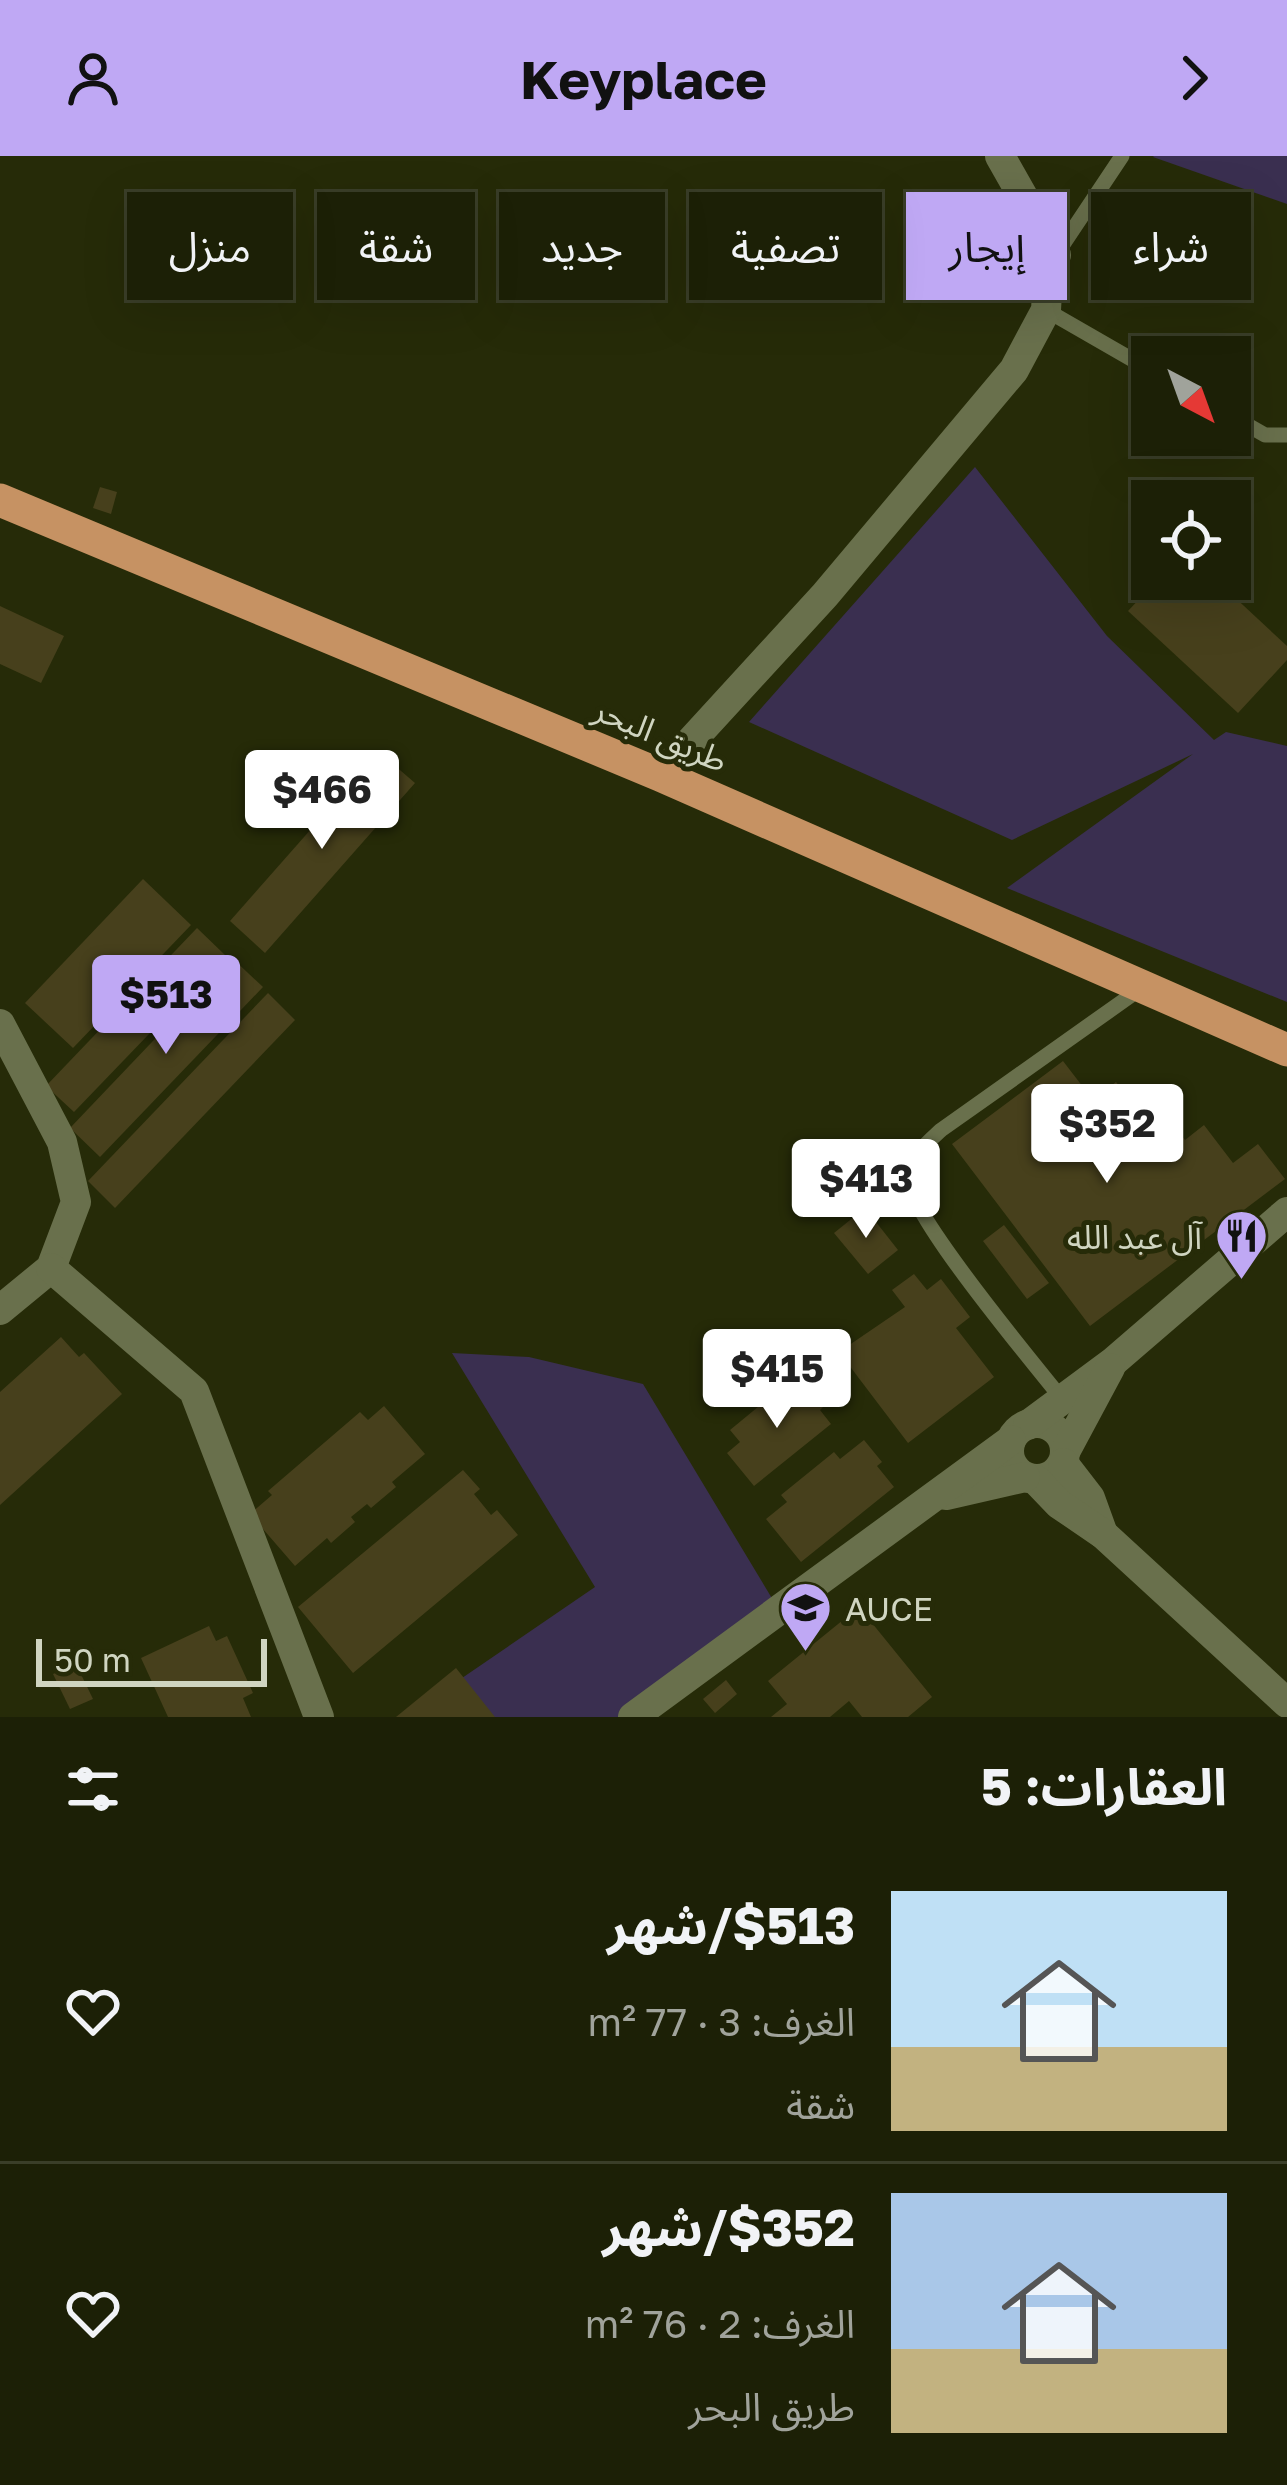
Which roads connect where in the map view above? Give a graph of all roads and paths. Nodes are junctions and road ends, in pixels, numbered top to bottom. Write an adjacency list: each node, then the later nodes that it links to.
1 (1000, 156): 3 (street)
2 (1122, 156): 4 (lane)
3 (1020, 192)
4 (1067, 238)
5 (1047, 300): 6 (street)
6 (1046, 310): 7 (lane); 11 (street)
7 (1131, 359)
8 (1251, 427): 9 (lane)
9 (1287, 435)
10 (0, 500): 11 (highway, طريق البحر)
11 (660, 775): 12 (highway, طريق البحر)
12 (1143, 987): 14 (highway, طريق البحر); 19 (lane)
13 (0, 1024): 16 (street)
14 (1287, 1050)
15 (1287, 1212): 18 (street)
16 (51, 1268): 17 (street); 24 (street)
17 (0, 1310)
18 (1113, 1362): 19 (street); 21 (street)
19 (1062, 1399): 20 (street)
20 (1019, 1432): 21 (street); 21 (street); 22 (street)
21 (1047, 1468): 22 (street); 23 (street)
22 (934, 1497): 25 (street)
23 (1287, 1703)
24 (319, 1717)
25 (633, 1717)

